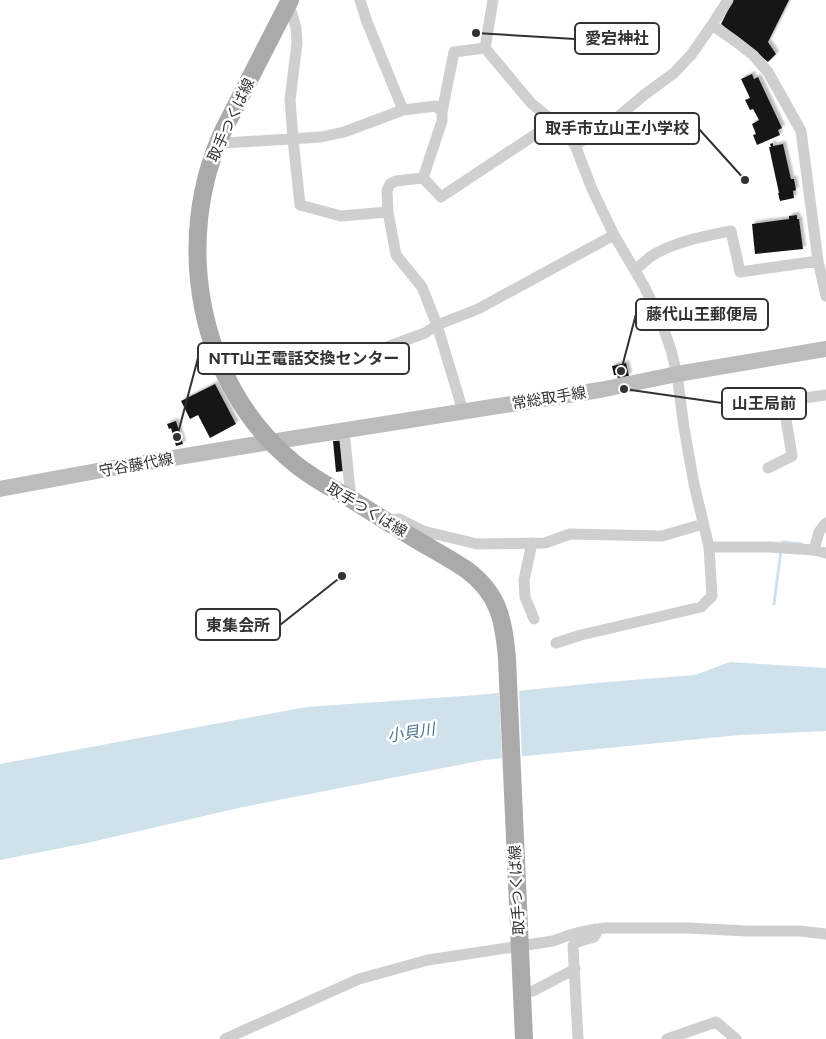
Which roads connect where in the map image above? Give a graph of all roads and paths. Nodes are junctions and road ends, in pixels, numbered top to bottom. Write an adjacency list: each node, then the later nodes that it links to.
1 (360, 0): 7 (street)
2 (493, 0): 6 (street)
3 (728, 0): 5 (street)
4 (290, 2): 10 (street); 11 (main road, 取手つくば線)
5 (712, 25): 12 (street); 16 (street)
6 (485, 48): 8 (street); 9 (street)
7 (403, 110): 8 (street); 10 (street)
8 (442, 112): 13 (street)
9 (554, 122): 12 (street); 13 (street)
10 (293, 139): 11 (street); 14 (street)
11 (216, 145): 26 (main road, 取手つくば線)
12 (575, 146): 15 (street)
13 (423, 178): 14 (street)
14 (388, 212): 19 (street)
15 (614, 235): 17 (street); 19 (street)
16 (818, 261): 17 (street); 18 (street)
17 (635, 270): 22 (street)
18 (826, 296)
19 (437, 325): 21 (street); 24 (street)
20 (826, 349): 22 (main road, 常総取手線)
21 (322, 355)
22 (677, 374): 24 (main road, 常総取手線); 32 (street)
23 (826, 396): 27 (street)
24 (463, 411): 25 (main road, 常総取手線)
25 (344, 431): 26 (main road, 常総取手線); 29 (street)
26 (272, 442): 28 (main road, 守谷藤代線); 29 (main road, 取手つくば線)
27 (768, 468)
28 (0, 489)
29 (351, 500): 30 (main road, 取手つくば線)
30 (387, 521): 33 (street); 41 (main road, 取手つくば線)
31 (826, 522): 35 (street)
32 (703, 524): 33 (street); 34 (street)
33 (532, 544): 37 (street)
34 (708, 547): 35 (street); 38 (street)
35 (814, 550): 36 (street)
36 (826, 553)
37 (534, 619)
38 (556, 643)
39 (594, 929): 40 (street); 41 (street); 42 (street)
40 (826, 934)
41 (520, 941): 44 (street); 45 (main road, 取手つくば線)
42 (575, 969): 43 (street); 46 (street)
43 (533, 991)
44 (225, 1039)
45 (524, 1039)
46 (578, 1039)
47 (667, 1039): 48 (street)
48 (736, 1039)

